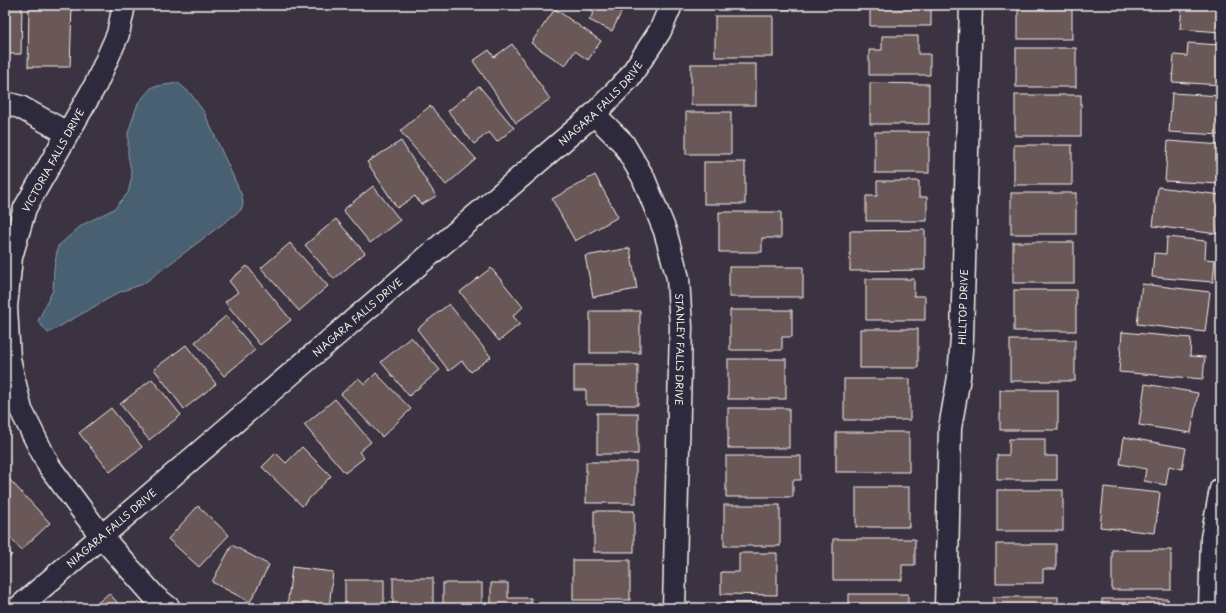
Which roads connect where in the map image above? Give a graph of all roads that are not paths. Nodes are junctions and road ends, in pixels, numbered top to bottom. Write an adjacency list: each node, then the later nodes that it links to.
1 (124, 5): 6 (street, VICTORIA FALLS DRIVE)
2 (671, 5): 5 (street, NIAGARA FALLS DRIVE)
3 (971, 5): 12 (street, HILLTOP DRIVE)
4 (5, 103): 6 (street)
5 (594, 114): 8 (street, NIAGARA FALLS DRIVE); 11 (street, STANLEY FALLS DRIVE)
6 (67, 133): 8 (street, VICTORIA FALLS DRIVE)
7 (1221, 488): 13 (street)
8 (101, 536): 9 (street, NIAGARA FALLS DRIVE); 10 (street, VICTORIA FALLS DRIVE)
9 (18, 608)
10 (169, 608)
11 (674, 608)
12 (946, 608)
13 (1210, 608)

